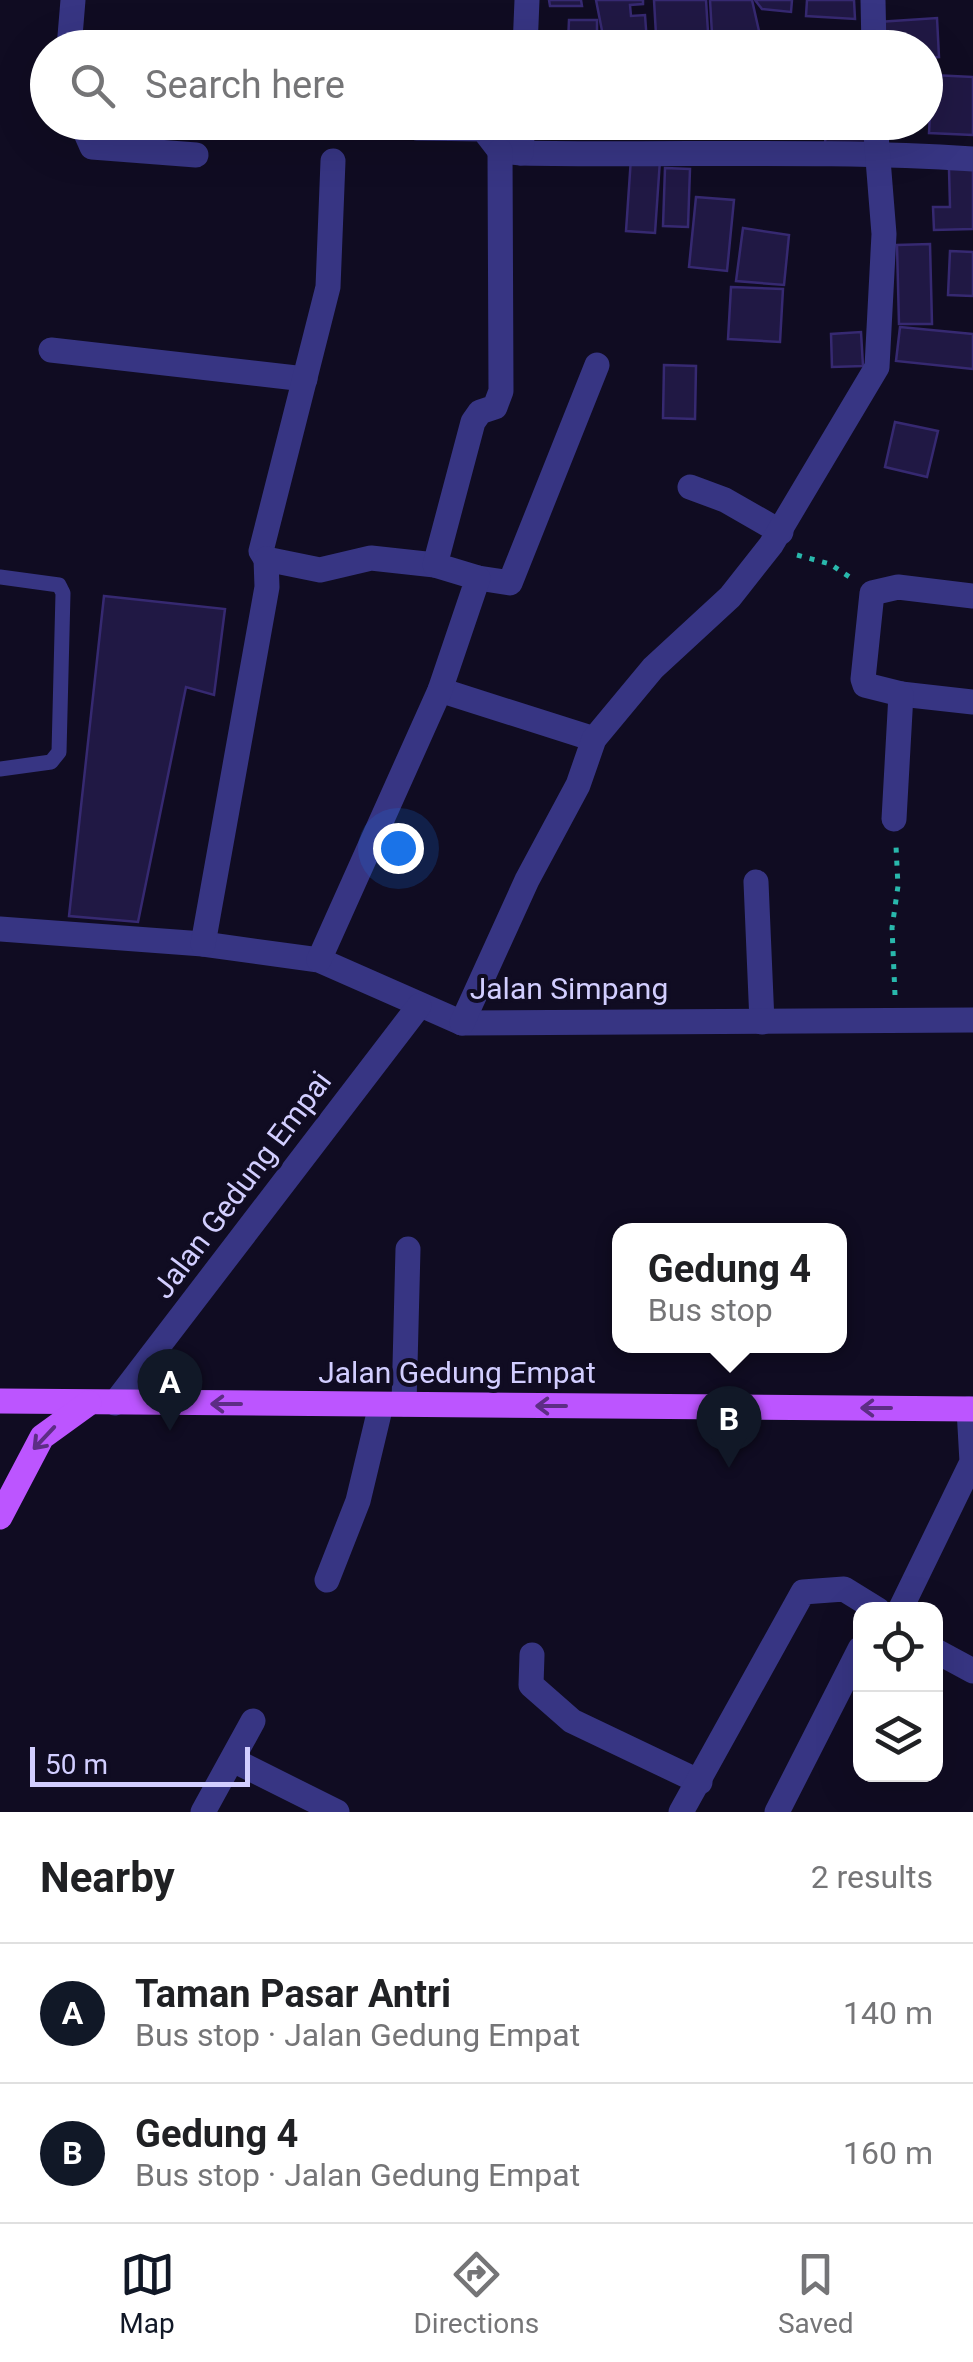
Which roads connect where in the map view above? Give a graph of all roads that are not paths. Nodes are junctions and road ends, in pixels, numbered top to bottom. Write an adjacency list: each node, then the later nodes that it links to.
1 (72, 0): 4 (street)
2 (527, 0): 5 (street)
3 (873, 0): 6 (street)
4 (71, 30)
5 (526, 30)
6 (874, 30)
7 (89, 140): 13 (street)
8 (496, 140): 11 (street)
9 (515, 140): 11 (street)
10 (875, 140): 12 (street)
11 (511, 152): 12 (street); 22 (street)
12 (875, 152): 14 (street); 20 (street)
13 (196, 154)
14 (973, 159)
15 (333, 162): 18 (street)
16 (50, 350): 18 (street)
17 (597, 365): 24 (street)
18 (305, 380): 21 (street)
19 (690, 487): 20 (street)
20 (776, 538): 29 (street)
21 (266, 560): 22 (street); 34 (street)
22 (436, 565): 24 (street)
23 (0, 577): 30 (lane)
24 (478, 578): 26 (street)
25 (973, 596): 27 (street)
26 (440, 690): 29 (street); 35 (street)
27 (901, 694): 28 (street); 31 (street)
28 (973, 702)
29 (594, 739): 39 (street)
30 (0, 768)
31 (894, 818)
32 (756, 882): 38 (street)
33 (0, 929): 34 (street, Jalan Simpang)
34 (203, 944): 35 (street, Jalan Simpang)
35 (319, 960): 36 (street, Jalan Simpang)
36 (420, 1006): 39 (street, Jalan Simpang); 43 (street, Jalan Gedung Empai)
37 (973, 1020): 38 (street, Jalan Simpang)
38 (762, 1022): 39 (street, Jalan Simpang)
39 (462, 1023)
40 (408, 1250): 44 (street)
41 (0, 1401): 42 (main road, Jalan Gedung Empat)
42 (89, 1402): 43 (main road, Jalan Gedung Empat); 46 (main road, one-way to 46)
43 (116, 1403): 44 (main road, Jalan Gedung Empat, one-way to 43)
44 (393, 1405): 45 (main road, Jalan Gedung Empat, one-way to 44); 47 (street)
45 (971, 1409): 49 (street)
46 (0, 1517)
47 (327, 1580)
48 (865, 1602): 56 (street)
49 (904, 1602)
50 (943, 1655): 53 (street)
51 (532, 1656): 56 (street)
52 (853, 1662): 60 (street)
53 (973, 1671)
54 (253, 1721): 55 (street)
55 (233, 1760): 57 (street); 58 (street)
56 (700, 1782): 59 (street)
57 (203, 1812)
58 (337, 1812)
59 (681, 1812)
60 (777, 1812)

